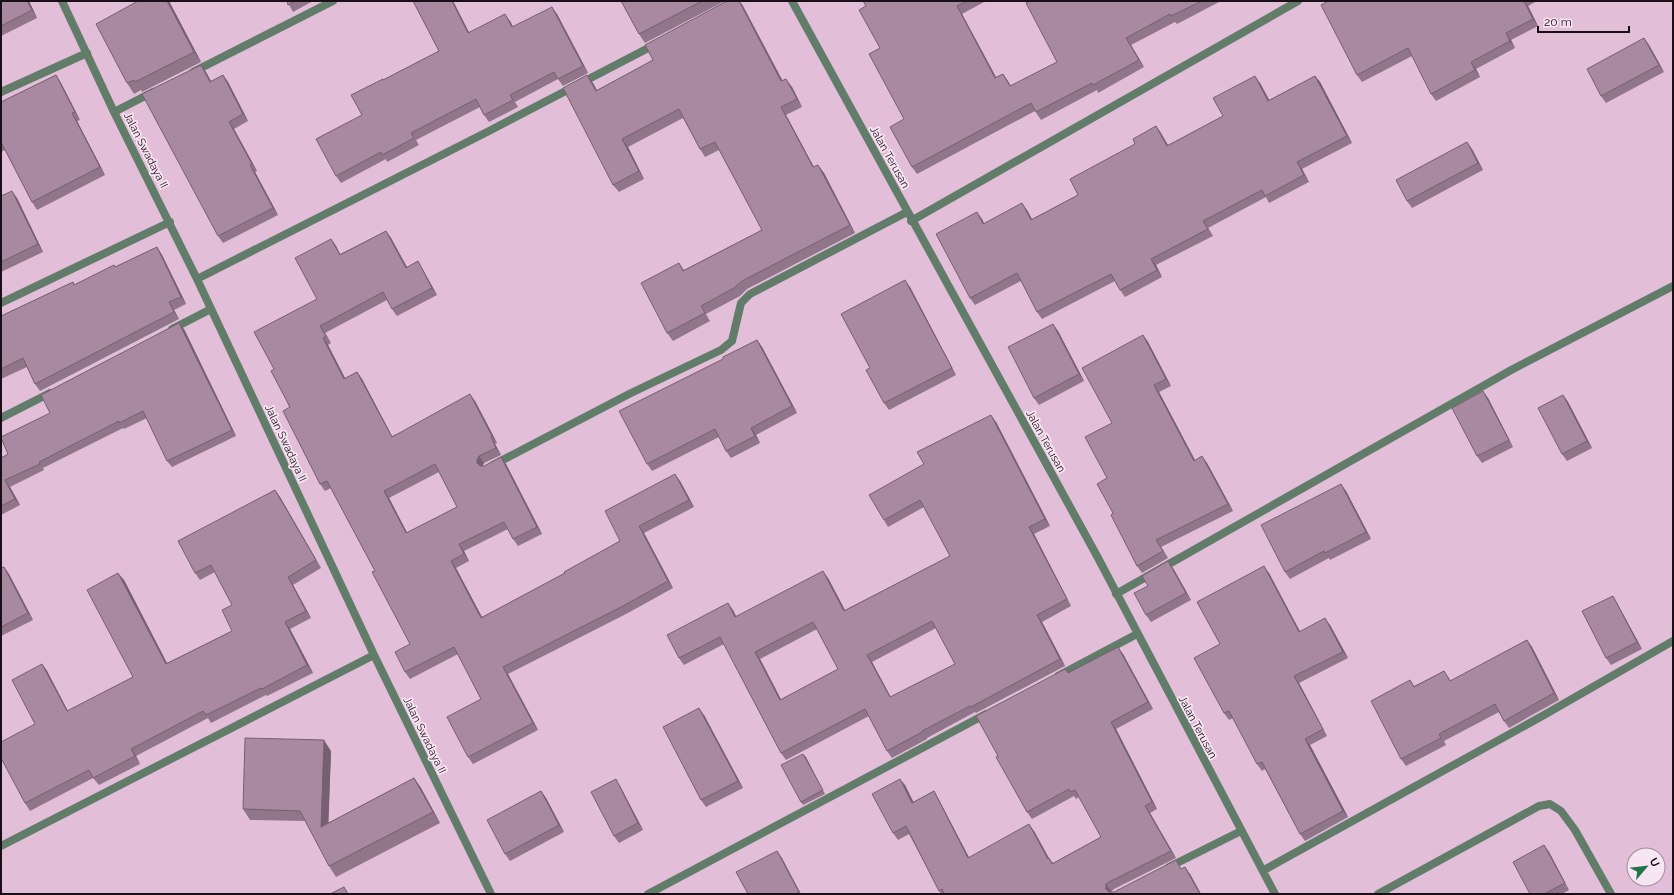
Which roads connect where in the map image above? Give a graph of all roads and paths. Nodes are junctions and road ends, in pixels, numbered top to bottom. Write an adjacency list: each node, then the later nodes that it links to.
1 (333, 1): 7 (street)
2 (792, 1): 11 (street, Jalan Terusan)
3 (1298, 1): 12 (street)
4 (64, 2): 6 (street, Jalan Swadaya II)
5 (666, 38): 14 (street)
6 (87, 53): 9 (street); 10 (street, Jalan Swadaya II)
7 (185, 76)
8 (164, 87): 10 (street)
9 (1, 92)
10 (114, 112): 13 (street, Jalan Swadaya II)
11 (907, 212): 12 (street, Jalan Terusan); 21 (street)
12 (911, 221): 22 (street, Jalan Terusan)
13 (170, 222): 14 (street, Jalan Swadaya II); 16 (street)
14 (197, 279): 17 (street, Jalan Swadaya II)
15 (1673, 286): 22 (street)
16 (1, 303)
17 (211, 309): 18 (street); 25 (street, Jalan Swadaya II)
18 (162, 334)
19 (57, 389): 20 (street)
20 (1, 418)
21 (487, 468)
22 (1116, 594): 23 (street, Jalan Terusan)
23 (1137, 634): 26 (street); 28 (street, Jalan Terusan)
24 (1673, 641): 30 (street)
25 (374, 655): 29 (street); 32 (street, Jalan Swadaya II)
26 (1052, 678)
27 (996, 708): 33 (street)
28 (1241, 831): 30 (street, Jalan Terusan); 31 (street)
29 (1, 846)
30 (1264, 870): 34 (street, Jalan Terusan)
31 (1158, 873)
32 (491, 894)
33 (648, 894)
34 (1275, 894)
35 (1378, 894): 36 (street)
36 (1611, 894)

